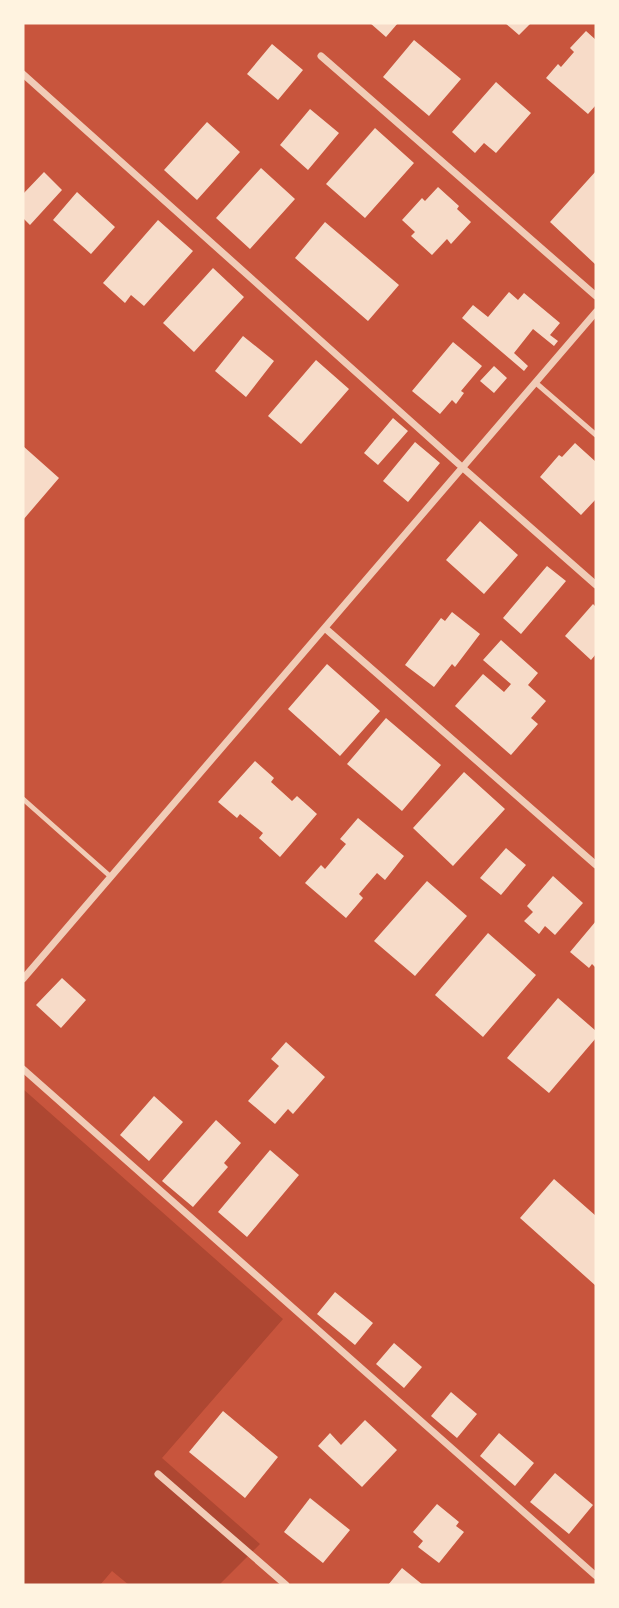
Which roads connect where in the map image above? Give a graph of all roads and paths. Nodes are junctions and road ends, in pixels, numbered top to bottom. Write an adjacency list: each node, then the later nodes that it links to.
1 (321, 56): 3 (street)
2 (23, 74): 7 (street)
3 (596, 296)
4 (596, 313): 5 (street)
5 (537, 383): 6 (lane); 7 (street)
6 (596, 435)
7 (463, 468): 8 (street); 9 (street)
8 (596, 585)
9 (326, 629): 11 (street); 12 (street)
10 (23, 799): 12 (lane)
11 (596, 865)
12 (111, 877): 13 (street)
13 (23, 979)
14 (23, 1069): 16 (street)
15 (158, 1474): 17 (street)
16 (596, 1576)
17 (286, 1585)

